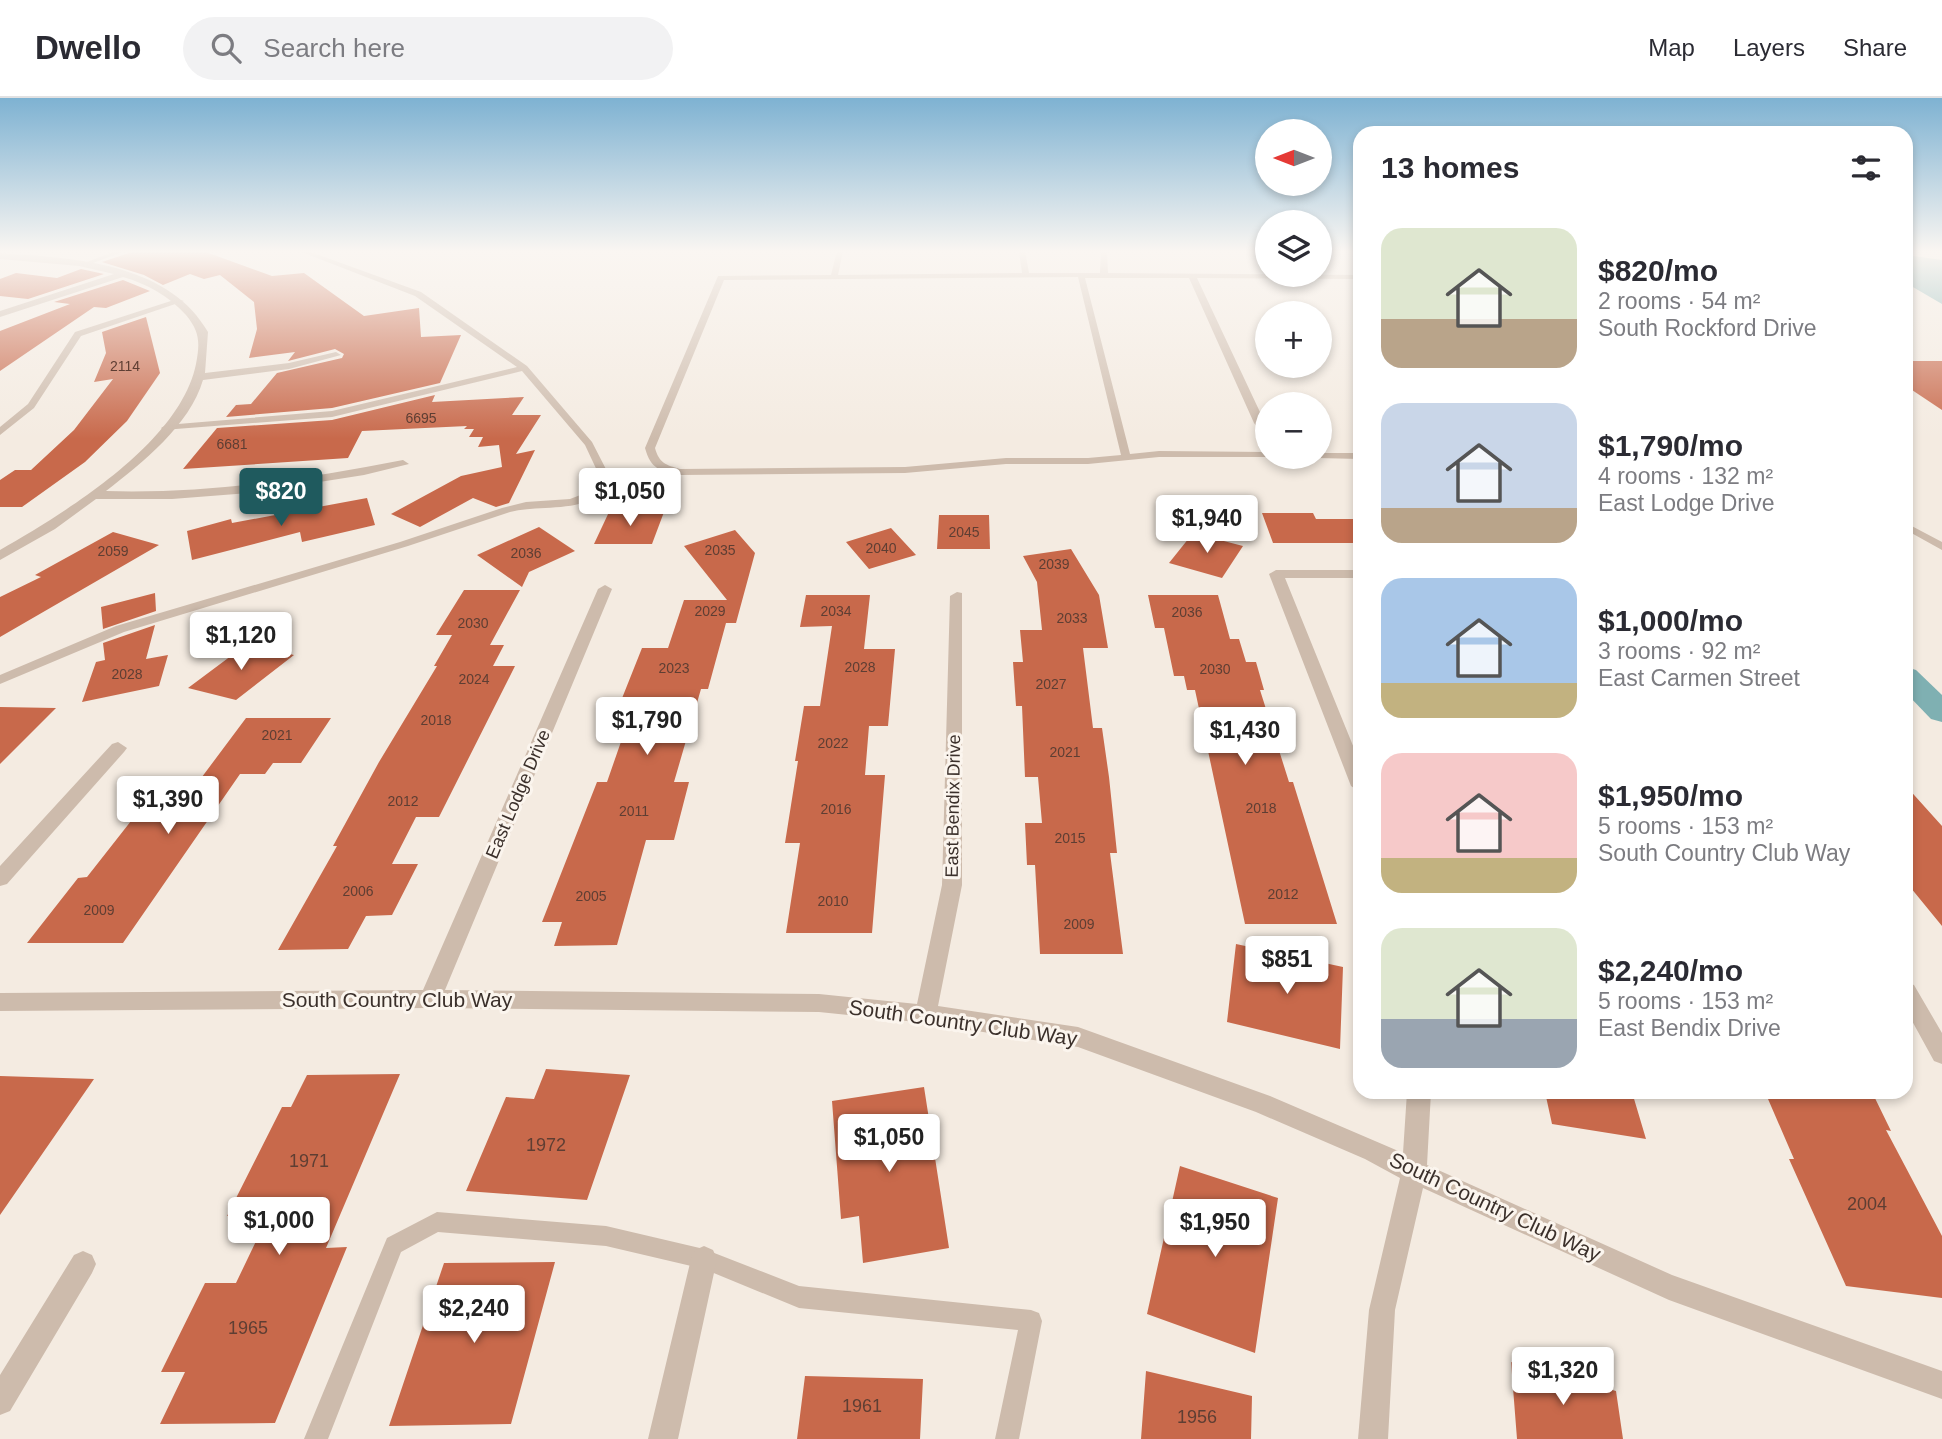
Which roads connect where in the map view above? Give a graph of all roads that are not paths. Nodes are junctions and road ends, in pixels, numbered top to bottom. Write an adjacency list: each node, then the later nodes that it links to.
1 (141, 314): 12 (lane)
2 (192, 314): 9 (street)
3 (446, 314): 8 (lane)
4 (706, 314): 14 (lane)
5 (1089, 314): 14 (lane)
6 (1209, 314): 10 (lane)
7 (336, 355): 9 (street)
8 (524, 368): 11 (lane); 25 (lane)
9 (199, 376): 11 (street)
10 (1255, 414)
11 (166, 428): 18 (street)
12 (0, 432)
13 (1255, 455): 14 (lane)
14 (1126, 456)
15 (1332, 456): 16 (lane)
16 (1353, 456)
17 (403, 464): 18 (street)
18 (94, 495): 21 (street)
19 (1913, 530): 20 (lane)
20 (1942, 547)
21 (0, 556)
22 (1353, 574): 27 (street)
23 (605, 589): 29 (street, East Lodge Drive)
24 (957, 596): 32 (street, East Bendix Drive)
25 (0, 680)
26 (118, 748): 28 (street)
27 (1353, 768)
28 (0, 879)
29 (430, 999): 30 (street, South Country Club Way); 32 (street, South Country Club Way)
30 (0, 1002)
31 (1913, 1003): 33 (street)
32 (926, 1014): 35 (street, South Country Club Way)
33 (1942, 1054)
34 (1419, 1099): 35 (street)
35 (1414, 1172): 38 (street, South Country Club Way); 43 (street)
36 (704, 1259): 40 (lane); 41 (street); 42 (lane)
37 (83, 1264): 39 (street)
38 (1942, 1385)
39 (0, 1401)
40 (316, 1439)
41 (663, 1439)
42 (1007, 1439)
43 (1373, 1439)

